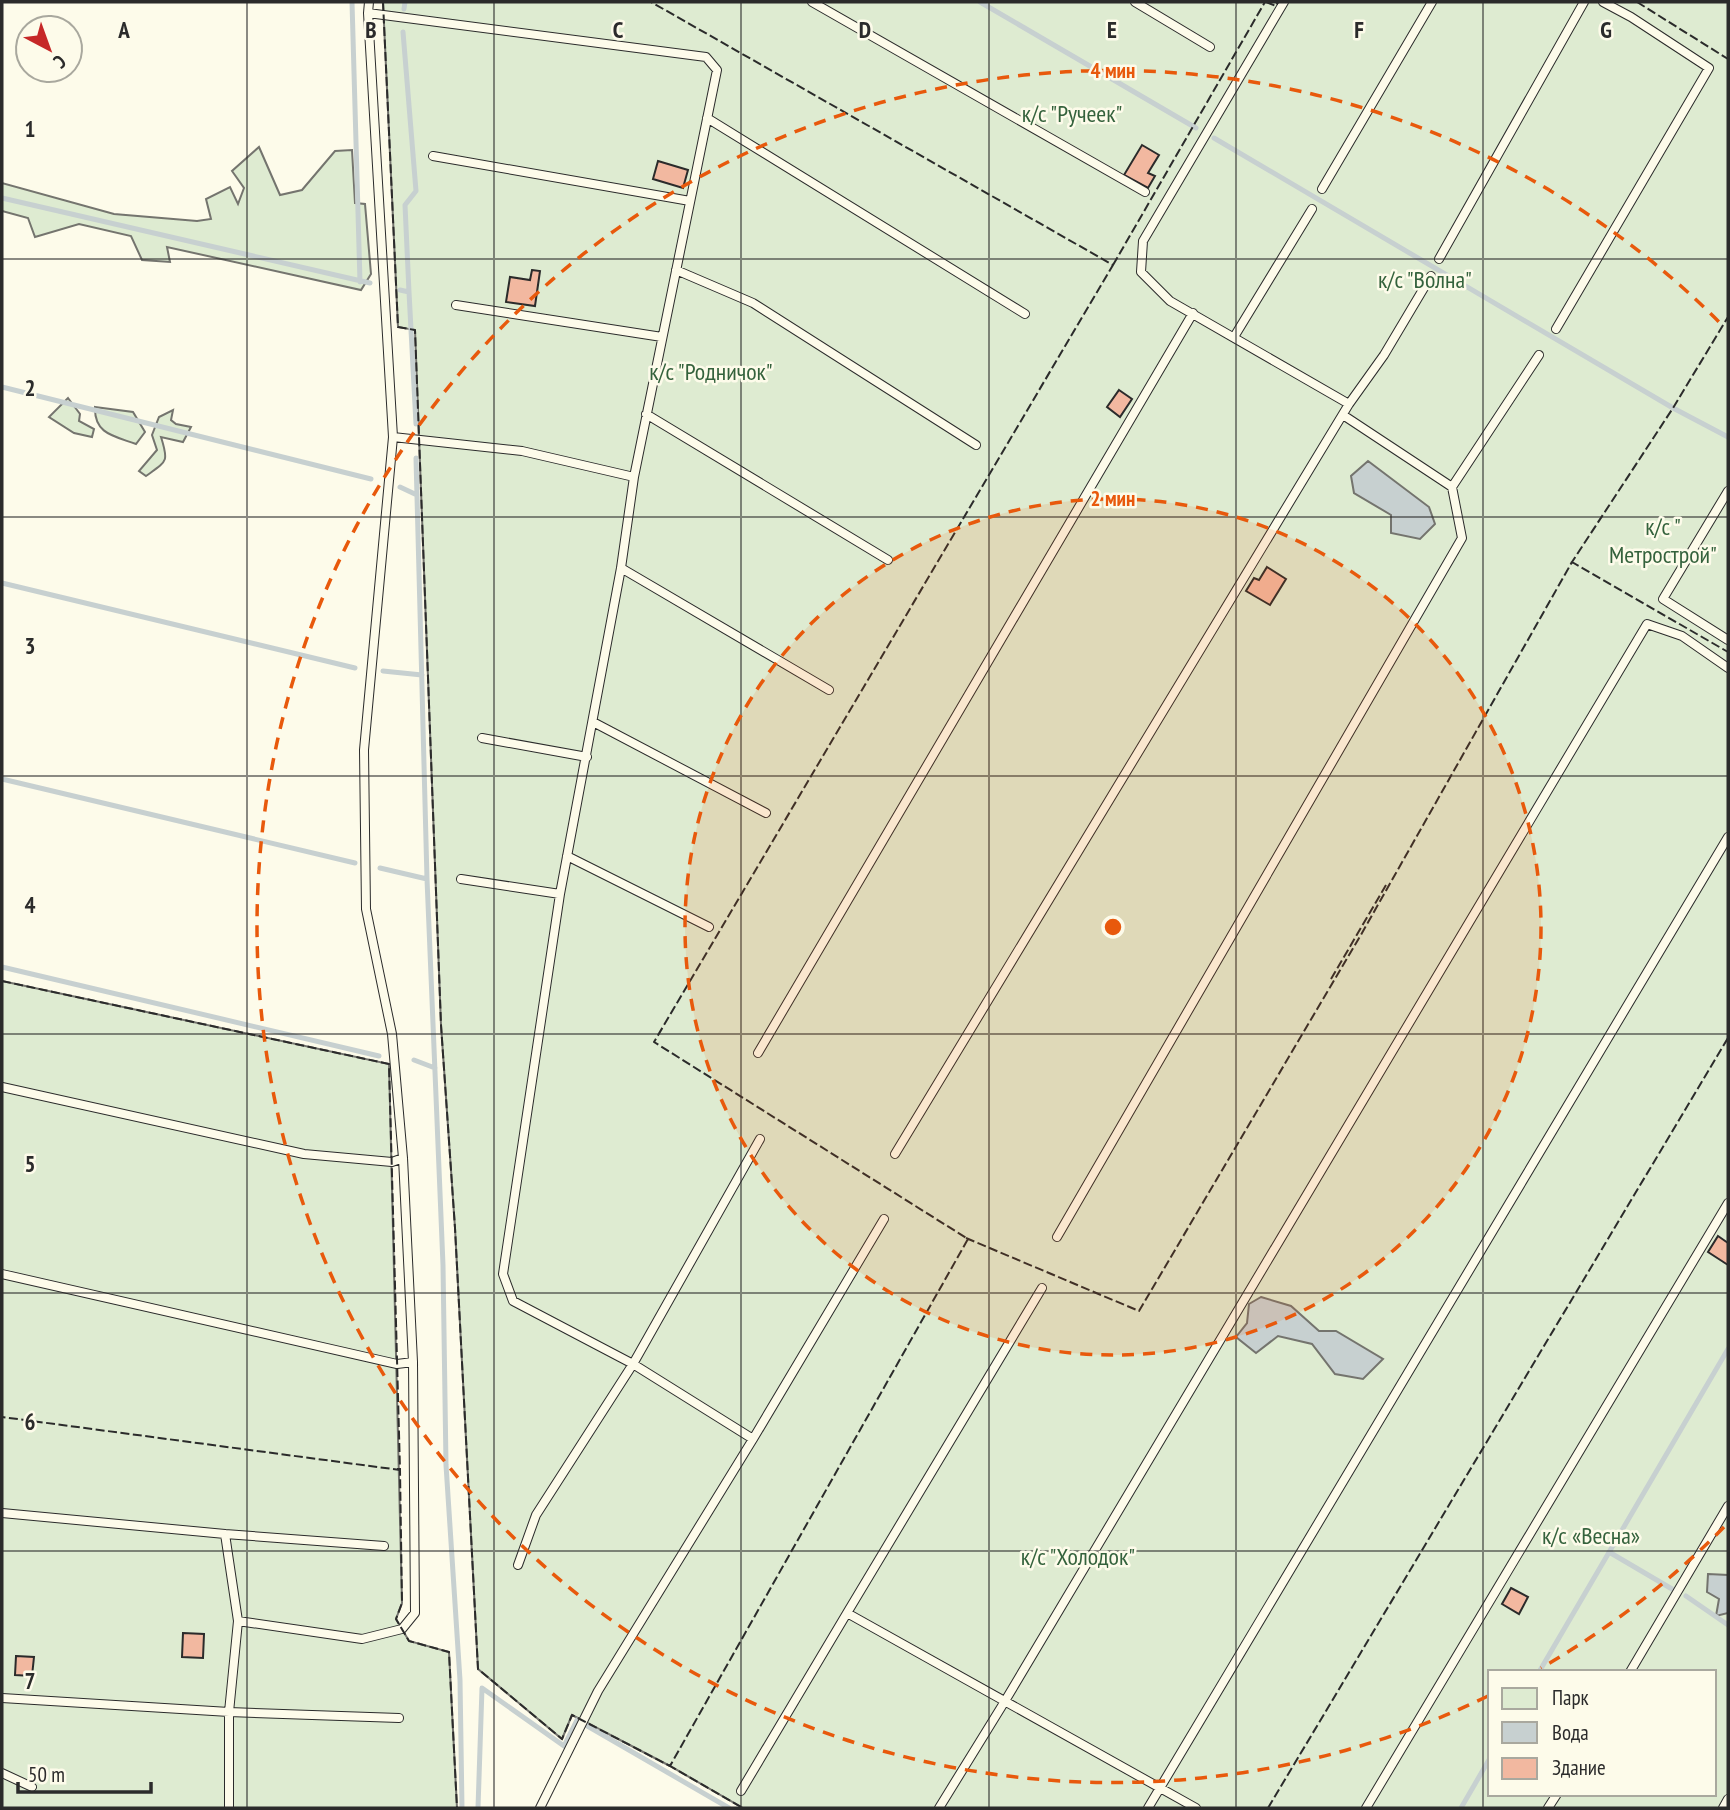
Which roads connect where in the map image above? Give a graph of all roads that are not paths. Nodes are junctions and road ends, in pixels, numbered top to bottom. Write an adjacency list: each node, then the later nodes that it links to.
1 (369, 2): 8 (lane)
2 (812, 2): 13 (lane)
3 (1135, 2): 9 (lane)
4 (1284, 2): 20 (lane)
5 (1432, 2): 12 (lane)
6 (1584, 2): 16 (lane)
7 (1602, 2): 22 (lane)
8 (368, 13): 10 (lane); 29 (lane)
9 (1210, 47)
10 (707, 118): 14 (lane); 21 (lane)
11 (433, 156): 14 (lane)
12 (1322, 189)
13 (1145, 192)
14 (690, 201): 17 (lane)
15 (1312, 209): 24 (lane)
16 (1439, 259)
17 (676, 270): 23 (lane); 30 (lane)
18 (1430, 276): 26 (lane)
19 (456, 305): 23 (lane)
20 (1193, 313): 24 (lane); 48 (lane)
21 (1026, 314)
22 (1556, 329)
23 (662, 337): 27 (lane)
24 (1234, 337): 26 (lane)
25 (1539, 355): 32 (lane)
26 (1349, 404): 28 (lane)
27 (646, 414): 31 (lane); 34 (lane)
28 (1343, 415): 32 (lane); 51 (lane)
29 (393, 437): 31 (lane); 52 (lane)
30 (976, 445)
31 (634, 477): 35 (lane)
32 (1452, 487): 55 (lane)
33 (1728, 491): 36 (lane)
34 (888, 560)
35 (621, 568): 38 (lane); 39 (lane)
36 (1728, 640)
37 (1728, 668): 70 (lane)
38 (829, 690)
39 (593, 722): 41 (lane); 42 (lane)
40 (482, 738): 41 (lane)
41 (587, 757): 44 (lane)
42 (766, 813)
43 (1728, 836): 75 (lane)
44 (567, 856): 46 (lane); 47 (lane)
45 (461, 879): 46 (lane)
46 (560, 894): 59 (lane)
47 (709, 927)
48 (758, 1053)
49 (2, 1087): 52 (lane)
50 (760, 1139): 59 (lane)
51 (895, 1154)
52 (403, 1158): 58 (lane)
53 (1728, 1203): 83 (lane)
54 (884, 1219): 60 (lane)
55 (1057, 1237)
56 (2, 1274): 58 (lane)
57 (1042, 1288): 66 (lane)
58 (413, 1362): 67 (lane)
59 (633, 1364): 60 (lane); 65 (lane)
60 (753, 1439): 79 (lane)
61 (1728, 1506): 68 (lane)
62 (2, 1513): 63 (lane)
63 (225, 1534): 64 (lane); 67 (lane)
64 (384, 1546)
65 (518, 1565)
66 (847, 1613): 70 (lane); 76 (lane)
67 (238, 1621): 71 (lane)
68 (1631, 1670)
69 (2, 1698): 71 (lane)
70 (1005, 1701): 75 (lane); 80 (lane)
71 (229, 1712): 72 (lane); 78 (lane)
72 (399, 1718)
73 (2, 1773): 74 (lane)
74 (32, 1787)
75 (1160, 1788): 81 (lane); 82 (lane)
76 (741, 1791)
77 (1728, 1799): 84 (lane)
78 (229, 1808)
79 (540, 1808)
80 (939, 1808)
81 (1148, 1808)
82 (1196, 1808)
83 (1366, 1808)
84 (1723, 1808)

